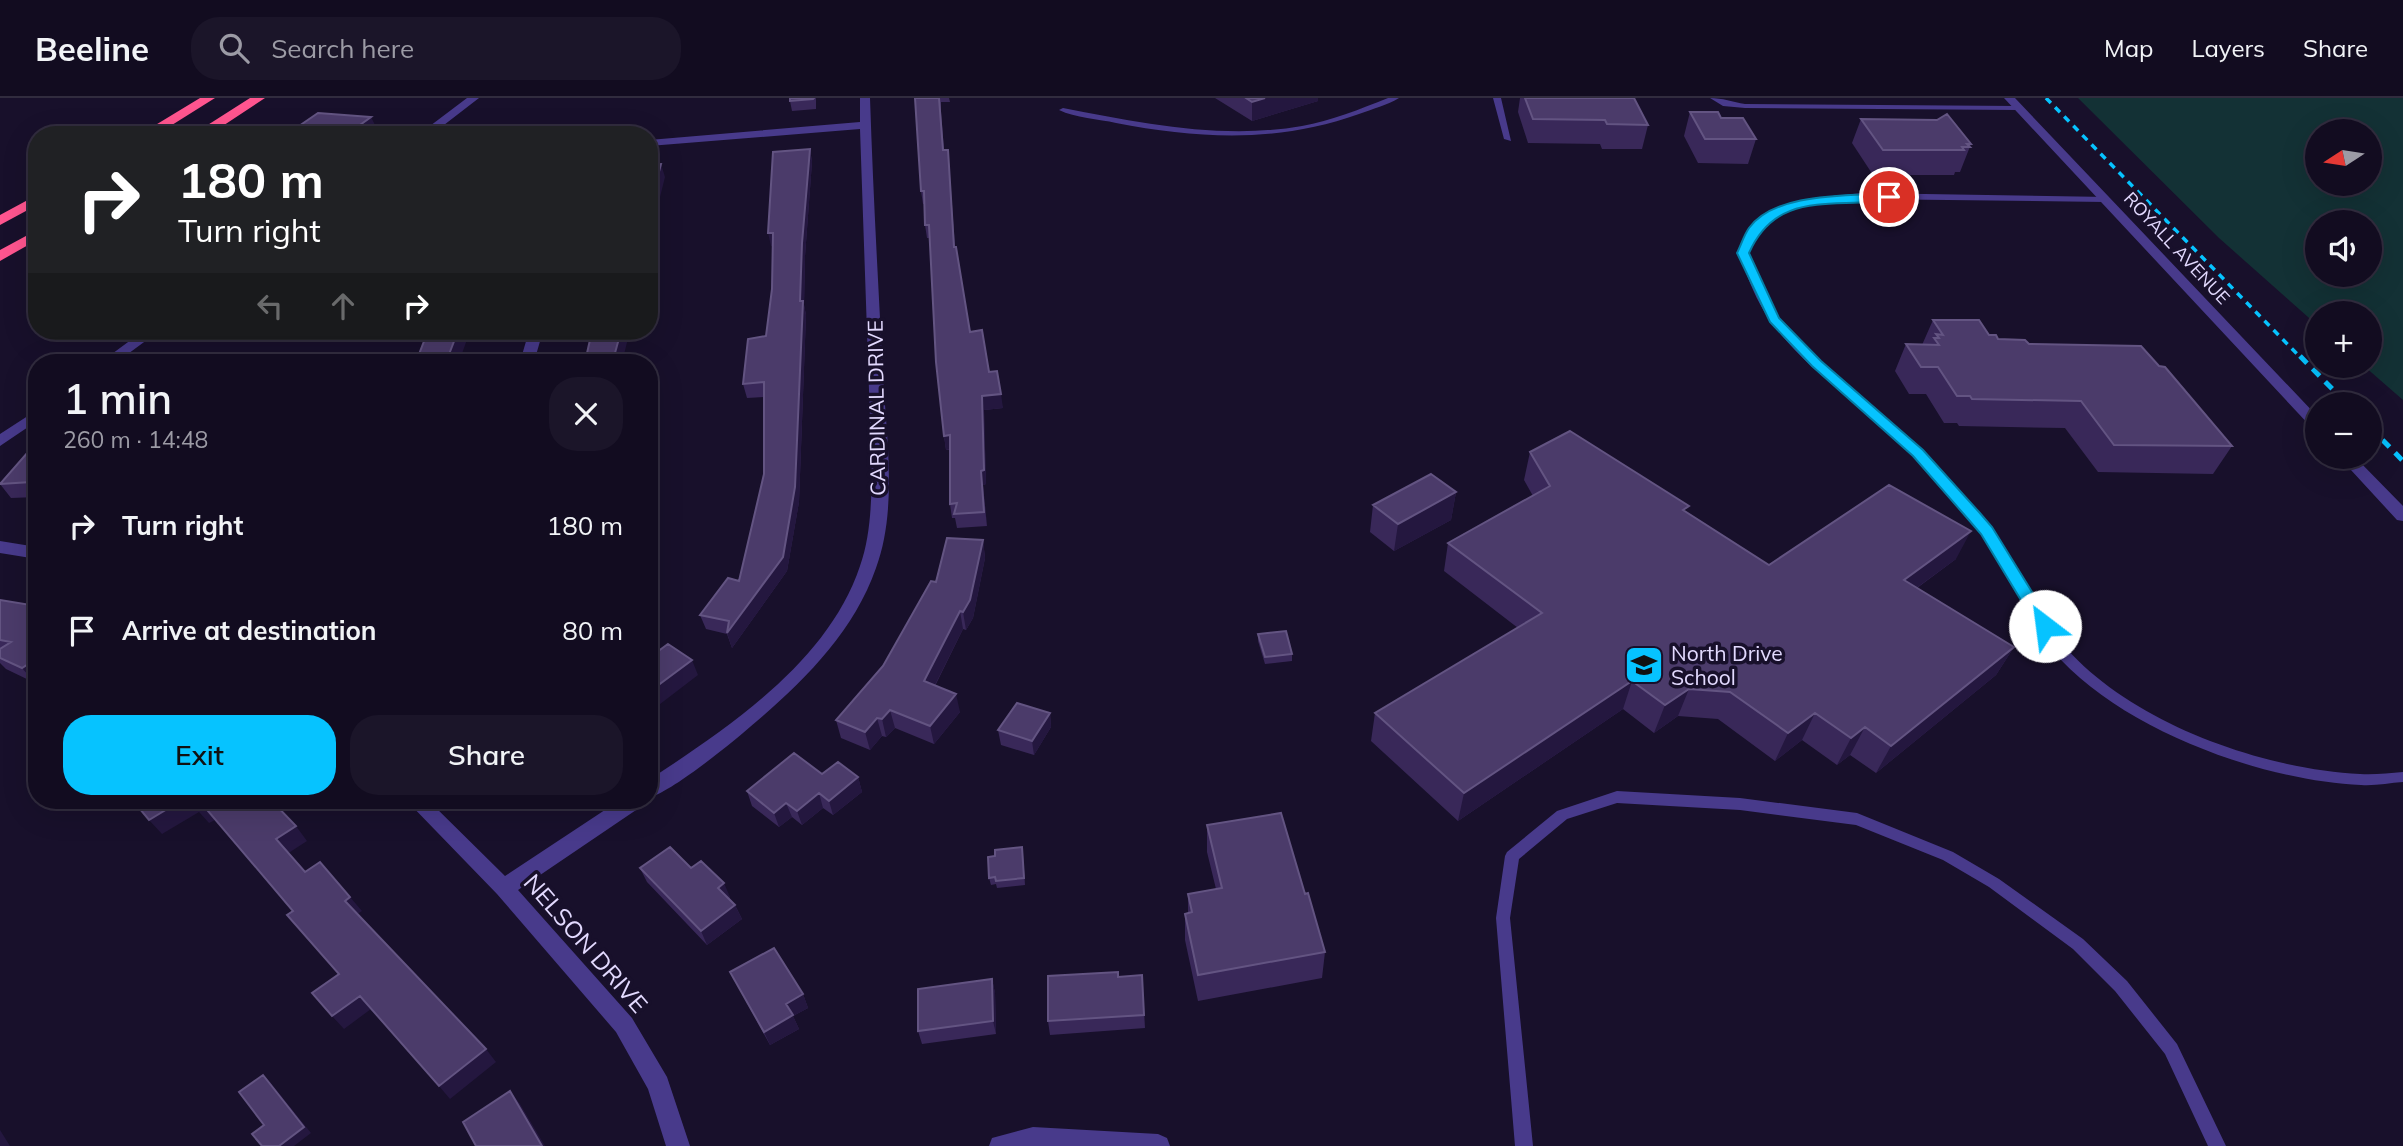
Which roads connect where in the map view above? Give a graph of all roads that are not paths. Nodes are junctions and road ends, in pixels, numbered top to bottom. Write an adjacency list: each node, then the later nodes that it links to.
1 (209, 98): 11 (highway)
2 (259, 98): 12 (highway)
3 (474, 98): 13 (street)
4 (865, 98): 10 (street, CARDINAL DRIVE)
5 (1395, 98): 9 (lane)
6 (1497, 98): 14 (lane)
7 (1714, 98): 8 (lane)
8 (2014, 103): 16 (street, ROYALL AVENUE)
9 (1063, 110)
10 (866, 125): 15 (street); 31 (street, CARDINAL DRIVE)
11 (161, 126)
12 (214, 126)
13 (435, 126)
14 (1508, 139)
15 (658, 142)
16 (2105, 199): 23 (street, ROYALL AVENUE); 30 (lane)
17 (28, 204): 18 (highway)
18 (0, 221)
19 (28, 239): 20 (highway)
20 (0, 256)
21 (139, 340): 22 (street)
22 (119, 354)
23 (2305, 412)
24 (28, 421): 25 (street)
25 (0, 441)
26 (2358, 469): 27 (street)
27 (2403, 516)
28 (0, 547): 29 (street)
29 (28, 552)
30 (2403, 778)
31 (658, 784)
32 (425, 809): 34 (street, NELSON DRIVE)
33 (622, 809): 34 (street)
34 (504, 888): 35 (street, NELSON DRIVE)
35 (678, 1146)
36 (1001, 1146): 37 (street)
37 (1158, 1146)
38 (1524, 1146): 39 (lane)
39 (2217, 1146)

